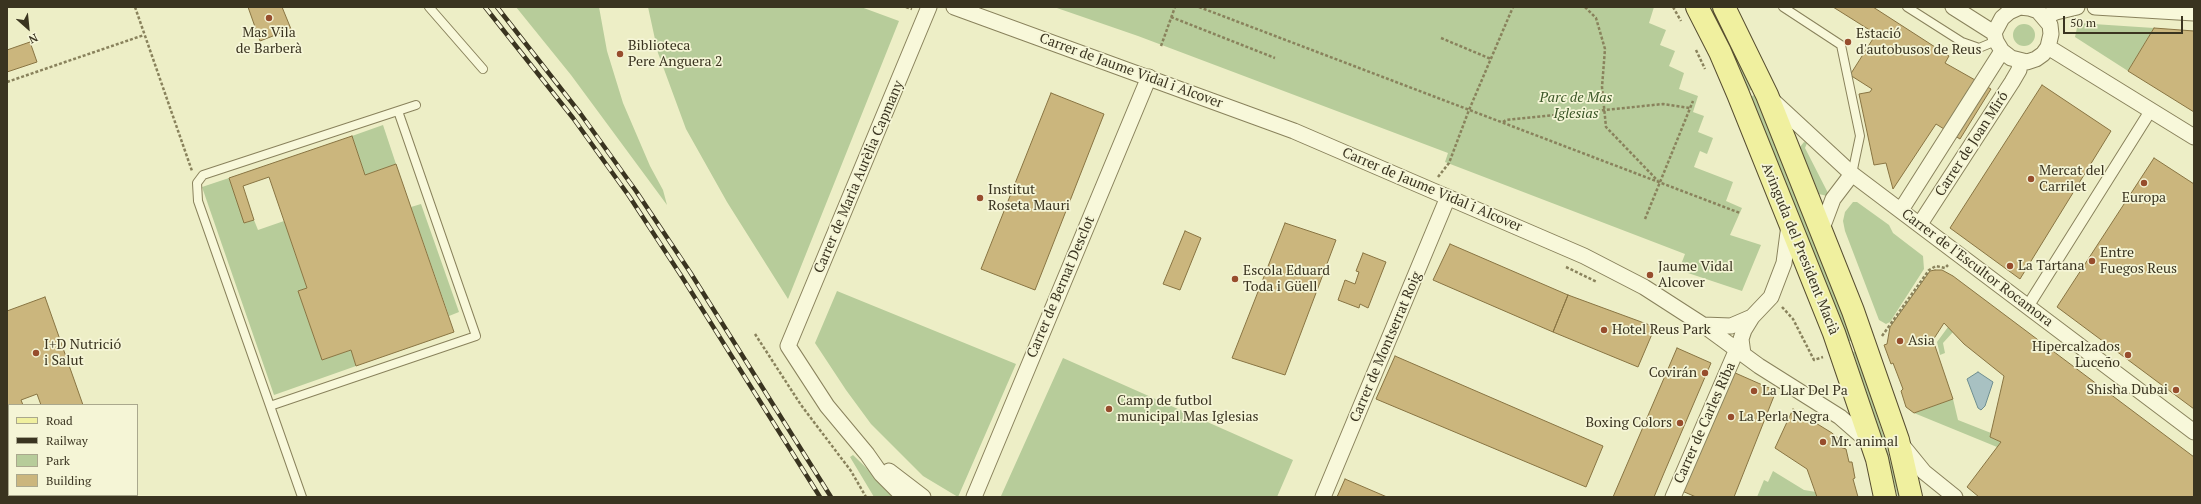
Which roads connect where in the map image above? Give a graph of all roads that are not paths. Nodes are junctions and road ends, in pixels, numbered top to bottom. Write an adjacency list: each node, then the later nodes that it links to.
1 (429, 7): 18 (lane)
2 (928, 7): 41 (street, Carrer de Maria Aurèlia Capmany)
3 (954, 7): 19 (street, Carrer de Jaume Vidal i Alcover)
4 (1697, 7): 30 (main road, Avinguda del President Macià)
5 (1724, 7): 20 (main road, Avinguda del President Macià)
6 (1783, 7): 25 (lane)
7 (1907, 7): 15 (lane)
8 (1953, 7): 15 (street)
9 (2029, 7): 12 (street); 14 (street)
10 (2076, 7): 14 (street)
11 (2095, 7): 13 (street)
12 (2004, 10): 15 (street)
13 (2194, 13)
14 (2045, 17): 16 (street)
15 (1998, 42): 17 (street); 29 (street, Carrer de Joan Miró)
16 (2048, 47): 17 (street); 22 (street)
17 (2020, 61): 31 (street, Carrer de Joan Miró)
18 (483, 69)
19 (1149, 77): 27 (street, Carrer de Jaume Vidal i Alcover); 45 (street, Carrer de Bernat Desclot)
20 (1767, 96): 25 (street, Carrer de l'Escultor Rocamora); 32 (main road, Avinguda del President Macià)
21 (416, 105): 23 (lane)
22 (2151, 110): 24 (street); 33 (street)
23 (398, 111): 37 (lane); 37 (lane)
24 (2194, 137)
25 (1852, 174): 26 (street, Carrer de l'Escultor Rocamora); 28 (street)
26 (1875, 191): 28 (street); 29 (street, Carrer de l'Escultor Rocamora)
27 (1448, 197): 35 (street, Carrer de Jaume Vidal i Alcover); 46 (street, Carrer de Montserrat Roig)
28 (1833, 198): 32 (street)
29 (1901, 210): 31 (street, Carrer de l'Escultor Rocamora)
30 (1790, 221): 34 (street, Carrer de Carles Riba); 40 (main road, Avinguda del President Macià)
31 (1920, 224): 33 (street, Carrer de l'Escultor Rocamora)
32 (1821, 231): 39 (main road, Avinguda del President Macià)
33 (2028, 306): 38 (street, Carrer de l'Escultor Rocamora)
34 (1752, 317): 35 (street, Carrer de Carles Riba); 36 (street, Carrer de Carles Riba)
35 (1703, 325): 36 (street, Carrer de Jaume Vidal i Alcover)
36 (1740, 352): 40 (street, Carrer de Jaume Vidal i Alcover); 47 (street, Carrer de Carles Riba)
37 (270, 406): 42 (lane)
38 (2194, 432)
39 (1898, 440): 49 (main road, Avinguda del President Macià); 50 (street)
40 (1872, 446): 48 (main road, Avinguda del President Macià)
41 (868, 454): 43 (street); 44 (street)
42 (302, 497)
43 (904, 497)
44 (923, 497)
45 (974, 497)
46 (1323, 497)
47 (1672, 497)
48 (1885, 497)
49 (1911, 497)
50 (1955, 497)

